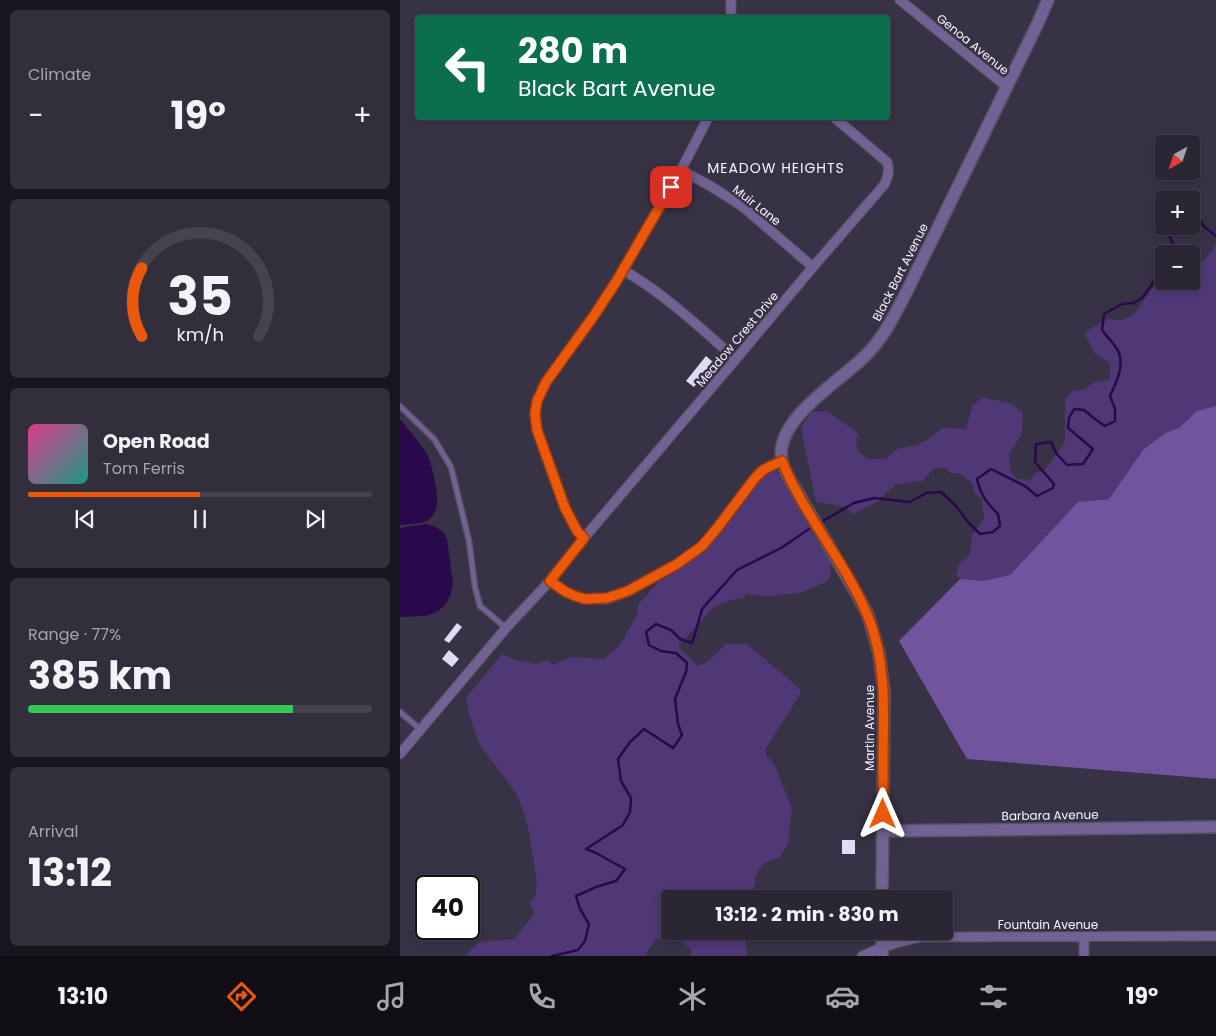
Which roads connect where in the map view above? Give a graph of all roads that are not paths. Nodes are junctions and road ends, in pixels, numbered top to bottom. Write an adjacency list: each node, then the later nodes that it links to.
1 (731, 0): 4 (street)
2 (900, 0): 5 (street, Genoa Avenue)
3 (1048, 0): 5 (street, Black Bart Avenue)
4 (731, 15)
5 (1007, 88): 13 (street, Black Bart Avenue)
6 (707, 120): 8 (street)
7 (837, 120): 9 (street, Meadow Crest Drive)
8 (681, 170): 9 (street, Muir Lane); 10 (street)
9 (813, 267): 11 (street, Meadow Crest Drive)
10 (623, 270): 11 (street); 14 (street)
11 (736, 359): 14 (street, Meadow Crest Drive)
12 (400, 406): 16 (lane)
13 (782, 461): 15 (street); 21 (street, Martin Avenue)
14 (584, 538): 15 (street, Meadow Crest Drive)
15 (550, 581): 16 (street, Meadow Crest Drive)
16 (506, 628): 18 (street, Meadow Crest Drive)
17 (400, 712): 18 (lane)
18 (420, 730): 19 (street, Meadow Crest Drive)
19 (400, 752)
20 (1216, 827): 21 (street, Barbara Avenue)
21 (884, 831): 22 (street, Martin Avenue)
22 (882, 890)
23 (1216, 936): 24 (street, Fountain Avenue)
24 (1084, 937): 25 (street, Fountain Avenue); 27 (street)
25 (882, 952): 26 (street, Fountain Avenue)
26 (862, 956)
27 (1084, 956)

